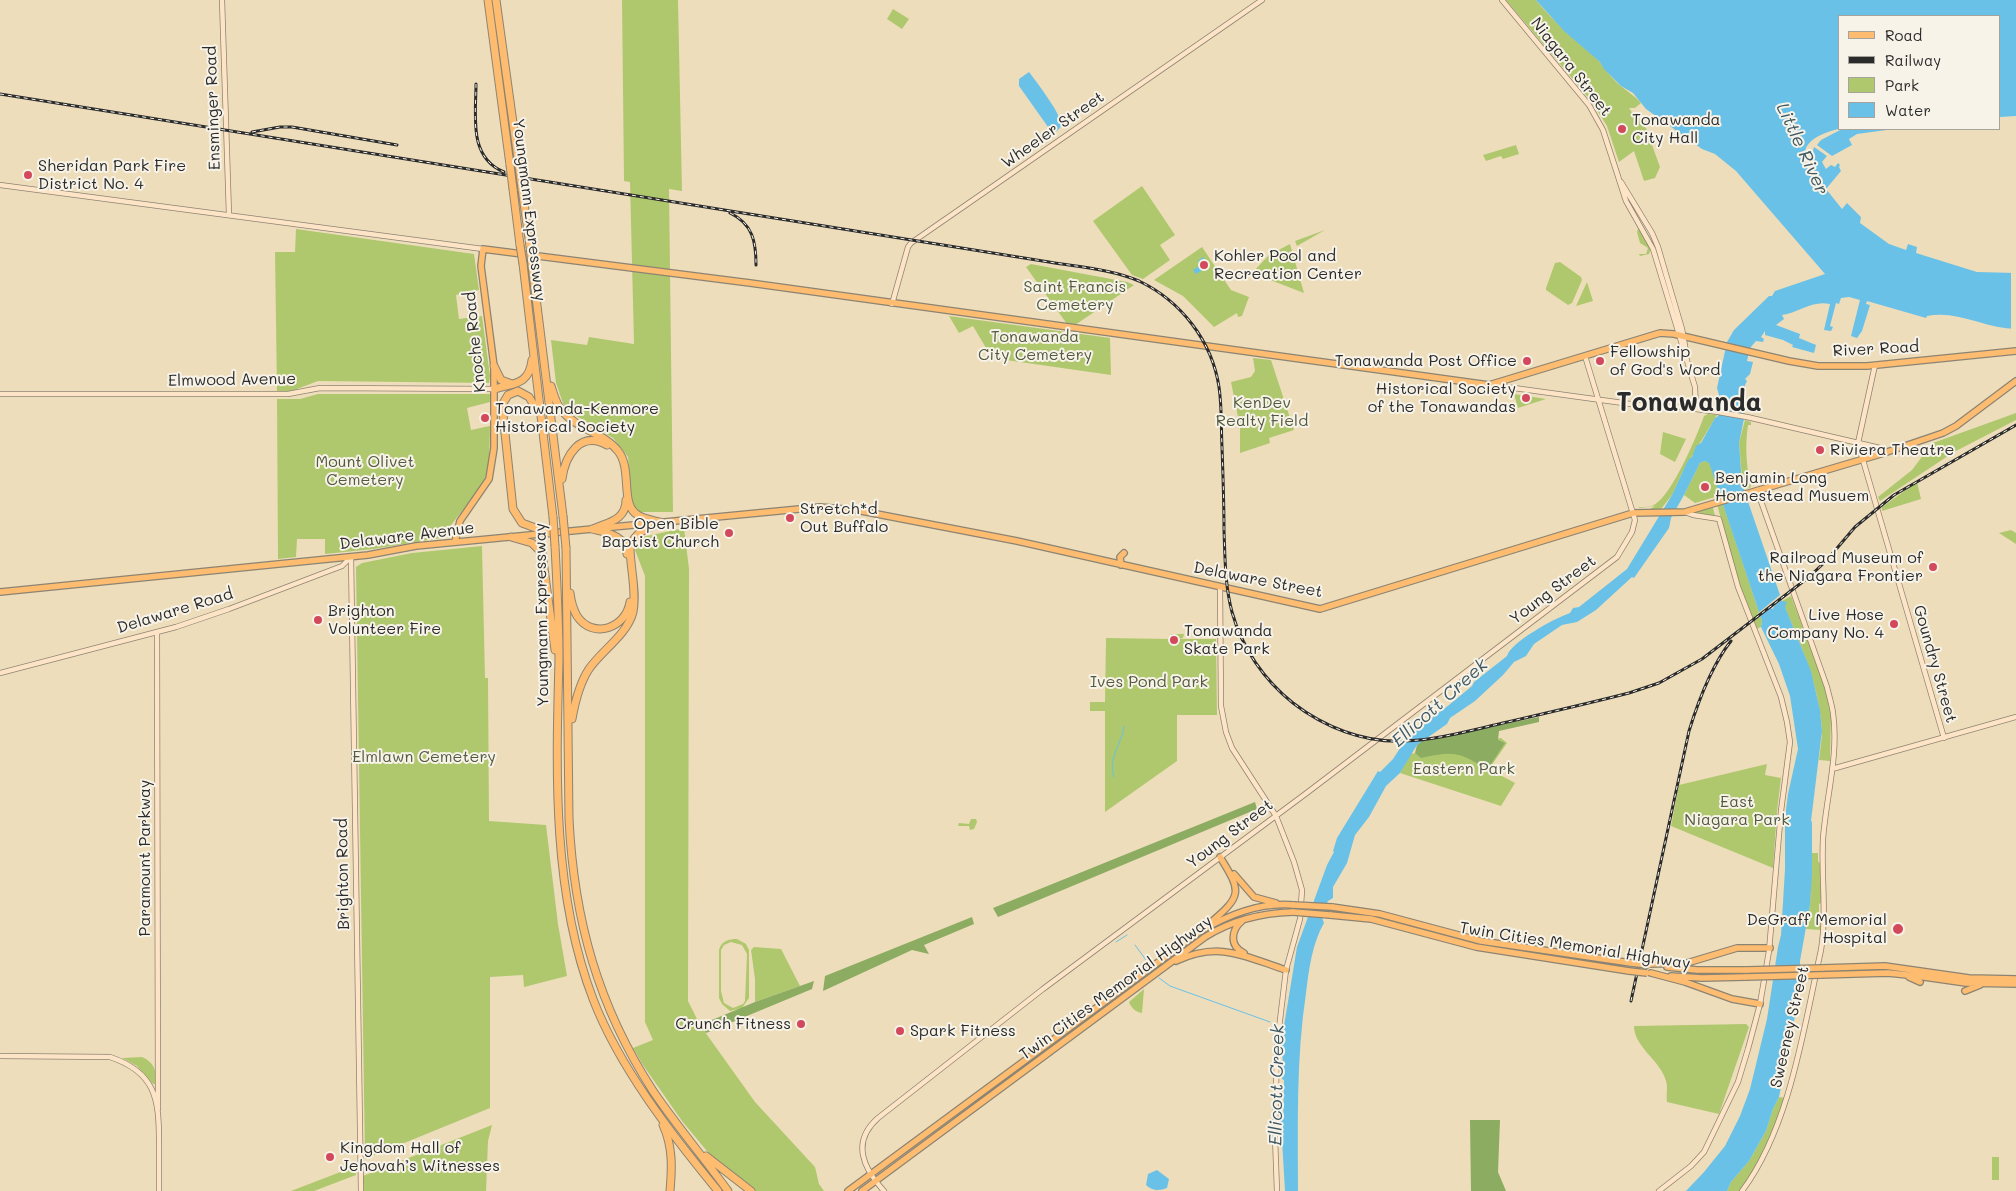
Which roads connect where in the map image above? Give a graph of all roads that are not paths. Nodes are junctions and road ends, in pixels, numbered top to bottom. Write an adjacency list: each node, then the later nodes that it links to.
1 (222, 0): 7 (street, Ensminger Road)
2 (488, 0): 10 (highway, Youngmann Expressway, bridge)
3 (496, 0): 16 (highway, Youngmann Expressway, bridge)
4 (1262, 0): 9 (street, Wheeler Street)
5 (1502, 0): 11 (street, Niagara Street)
6 (0, 185): 7 (street)
7 (229, 215): 8 (street)
8 (483, 249): 9 (main road); 15 (main road, Knoche Road)
9 (892, 304): 18 (main road)
10 (530, 330): 19 (highway); 24 (highway, Youngmann Expressway)
11 (1681, 336): 13 (main road, River Road); 14 (main road, River Road); 23 (street, Niagara Street)
12 (2016, 351): 14 (main road, River Road)
13 (1585, 356): 18 (main road, River Road); 22 (street)
14 (1875, 365): 25 (street, Goundry Street)
15 (494, 366): 19 (highway); 20 (main road, Knoche Road)
16 (546, 372): 28 (highway, Youngmann Expressway); 33 (highway)
17 (2016, 381): 26 (main road, Delaware Street)
18 (1489, 385): 22 (street)
19 (516, 388): 20 (highway); 24 (highway); 35 (highway)
20 (495, 389): 21 (street, Elmwood Avenue); 37 (main road, Knoche Road)
21 (0, 394)
22 (1599, 400): 23 (street); 32 (street)
23 (1696, 409): 25 (street)
24 (542, 424): 46 (highway, Youngmann Expressway, bridge)
25 (1858, 443): 26 (street); 27 (street, Goundry Street)
26 (1884, 453): 27 (main road, Delaware Street)
27 (1862, 459): 29 (main road, Delaware Street); 49 (street, Goundry Street)
28 (561, 489): 34 (highway); 41 (highway, Youngmann Expressway, bridge)
29 (1757, 490): 31 (main road, Delaware Street); 50 (street, Sweeney Street)
30 (818, 507): 33 (main road, Delaware Avenue); 40 (main road, Delaware Street)
31 (1685, 512): 32 (main road, Delaware Street); 56 (street)
32 (1633, 513): 42 (main road, Delaware Street); 51 (street, Young Street)
33 (660, 522): 34 (main road, Delaware Avenue); 48 (highway)
34 (592, 529): 35 (main road, Delaware Avenue); 41 (highway)
35 (549, 534): 36 (main road, Delaware Avenue)
36 (511, 537): 37 (main road, Delaware Avenue); 46 (highway)
37 (455, 542): 39 (main road, Delaware Avenue)
38 (1124, 553): 40 (main road)
39 (351, 557): 43 (main road, Delaware Avenue); 44 (street, Delaware Road); 77 (street, Brighton Road)
40 (1121, 565): 42 (main road, Delaware Street)
41 (567, 574): 48 (highway, Youngmann Expressway)
42 (1220, 587): 51 (street)
43 (0, 592)
44 (157, 632): 45 (street, Delaware Road); 69 (street, Paramount Parkway)
45 (0, 673)
46 (558, 680): 71 (highway, Youngmann Expressway)
47 (2016, 718): 49 (street)
48 (569, 737): 73 (highway, Youngmann Expressway)
49 (1944, 738): 50 (street)
50 (1832, 769): 87 (street, Sweeney Street)
51 (1276, 816): 52 (street, Young Street); 59 (street)
52 (1220, 857): 53 (main road); 55 (main road); 74 (street, Young Street)
53 (1286, 904): 55 (main road, Twin Cities Memorial Highway); 57 (main road, Twin Cities Memorial Highway, bridge)
54 (1248, 918): 58 (main road, Twin Cities Memorial Highway); 59 (main road); 60 (main road, Twin Cities Memorial Highway, bridge)
55 (1199, 932): 74 (main road, Twin Cities Memorial Highway)
56 (1770, 948): 57 (main road); 67 (street)
57 (1649, 964): 62 (main road, Twin Cities Memorial Highway, bridge)
58 (1165, 966): 59 (main road); 75 (main road, Twin Cities Memorial Highway)
59 (1286, 969): 85 (street)
60 (1649, 973): 61 (main road, Twin Cities Memorial Highway, bridge); 67 (main road)
61 (1902, 974): 63 (main road); 64 (main road, Twin Cities Memorial Highway)
62 (2016, 978)
63 (1920, 982)
64 (1981, 984): 65 (main road, Twin Cities Memorial Highway); 66 (main road)
65 (2016, 984)
66 (1965, 990)
67 (1760, 1004): 86 (street)
68 (0, 1056): 70 (street)
69 (158, 1083): 70 (street); 72 (street, Paramount Parkway)
70 (151, 1087): 72 (street)
71 (655, 1108): 78 (highway); 79 (highway, Youngmann Expressway)
72 (158, 1109): 76 (street, Paramount Parkway)
73 (694, 1144): 80 (highway, Youngmann Expressway); 81 (highway)
74 (871, 1175): 75 (street, Young Street); 82 (main road, Twin Cities Memorial Highway)
75 (875, 1182): 83 (main road, Twin Cities Memorial Highway); 84 (street, Young Street)
76 (159, 1191)
77 (361, 1191)
78 (670, 1191)
79 (718, 1191)
80 (728, 1191)
81 (751, 1191)
82 (848, 1191)
83 (862, 1191)
84 (884, 1191)
85 (1277, 1191)
86 (1659, 1191)
87 (1742, 1191)

